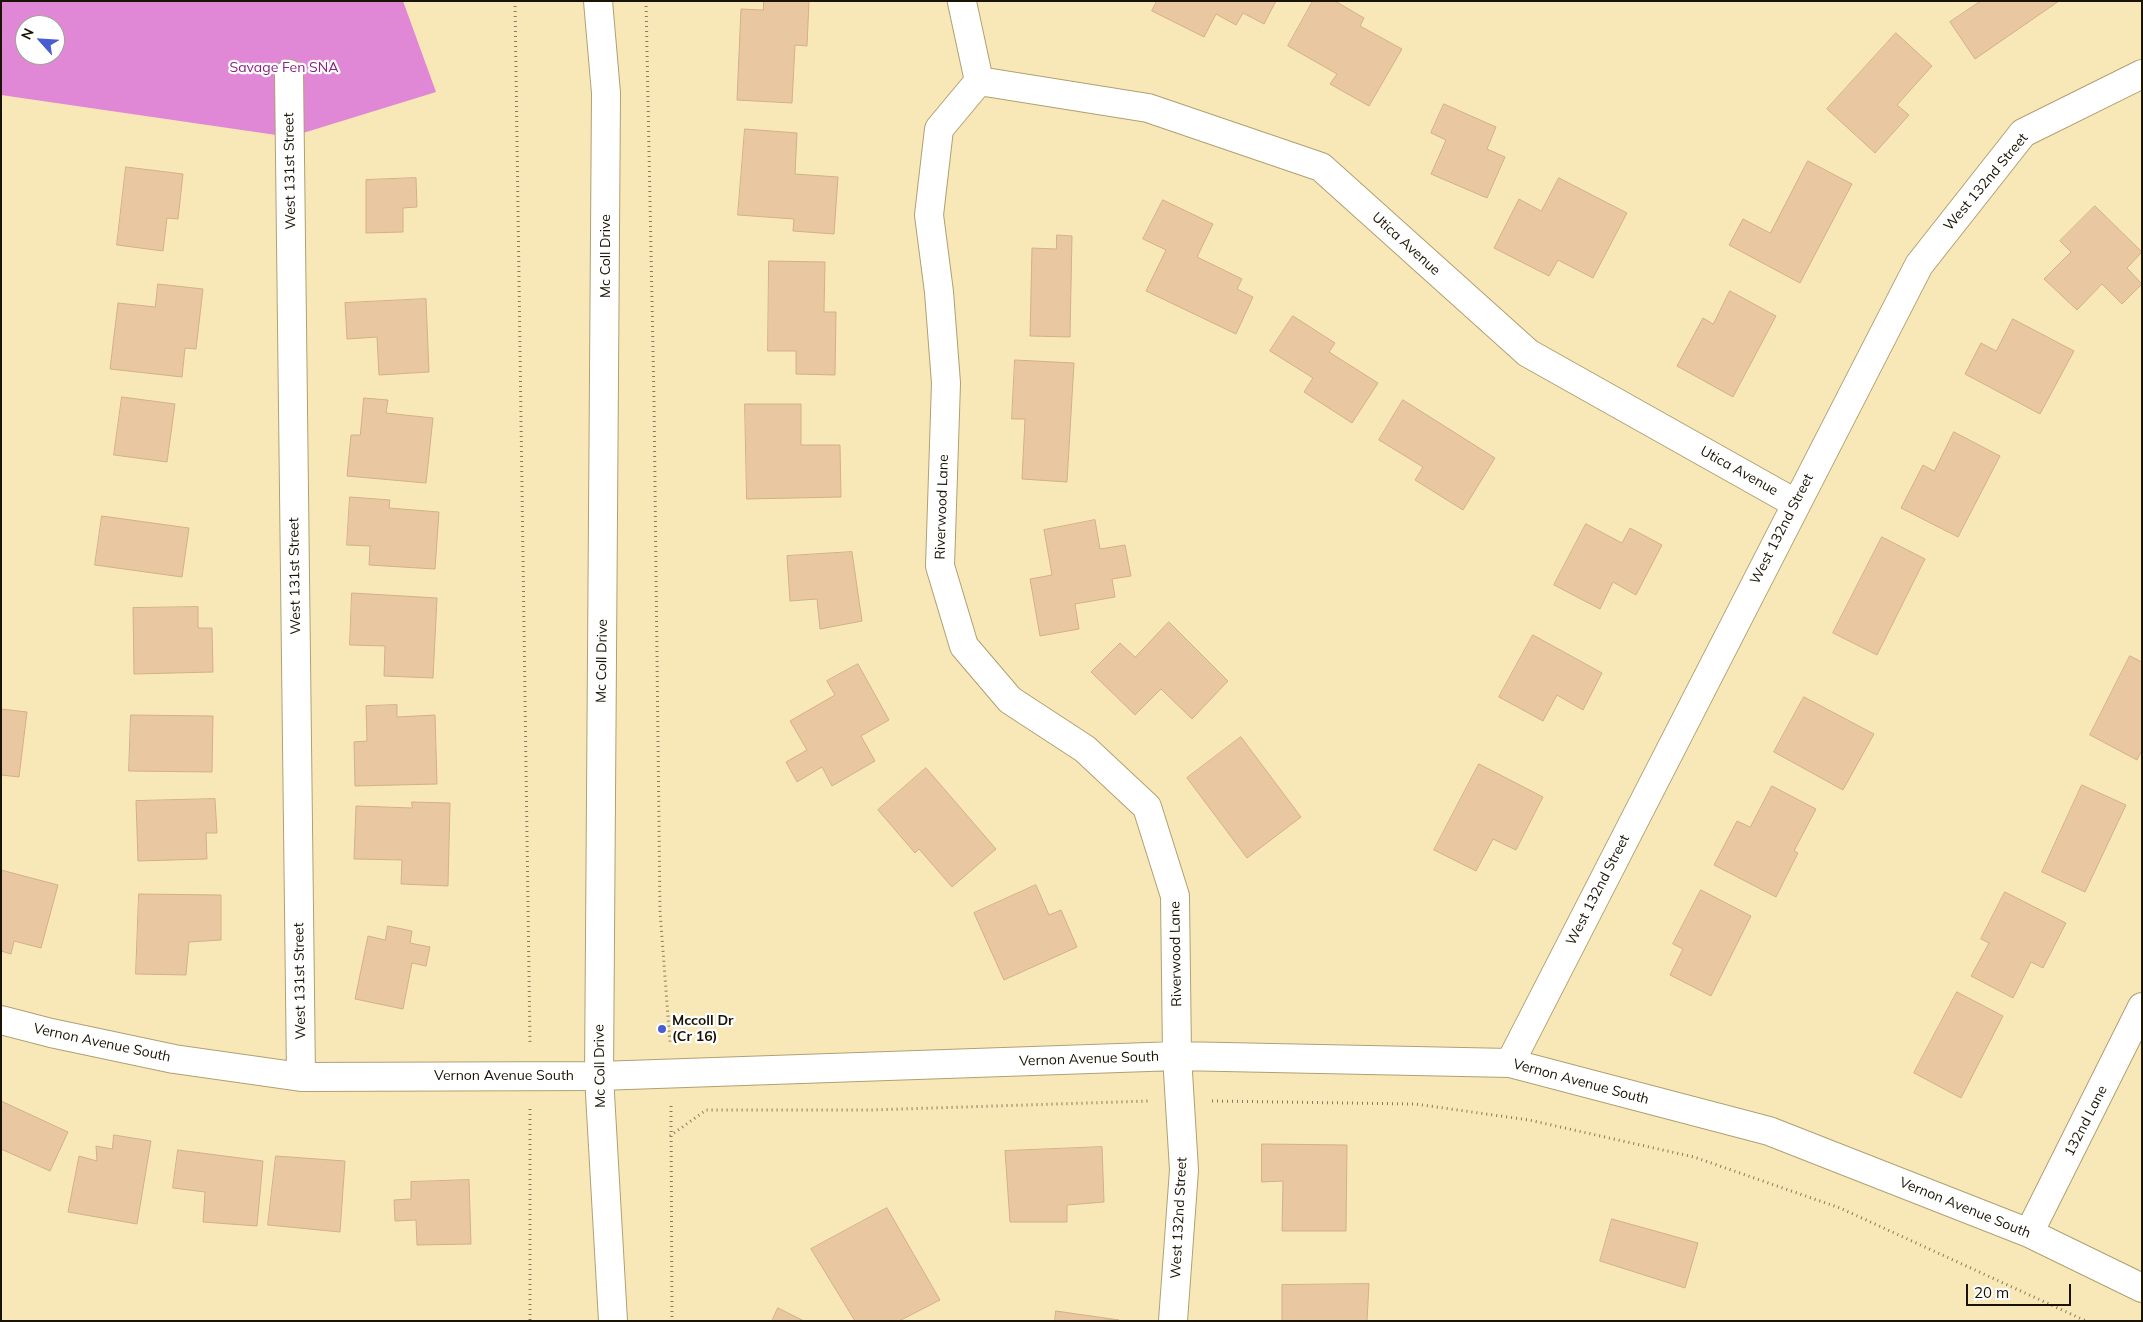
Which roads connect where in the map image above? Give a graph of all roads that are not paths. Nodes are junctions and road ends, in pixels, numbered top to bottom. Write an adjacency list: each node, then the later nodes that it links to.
1 (598, 1): 11 (street, Mc Coll Drive)
2 (962, 2): 5 (street)
3 (289, 74): 12 (street, West 131st Street)
4 (2142, 74): 6 (street, West 132nd Street)
5 (979, 81): 6 (street, Utica Avenue); 9 (street, Riverwood Lane)
6 (1795, 503): 10 (street, West 132nd Street)
7 (2142, 1007): 13 (street, 132nd Lane)
8 (1, 1020): 12 (street, Vernon Avenue South)
9 (1177, 1056): 10 (street, Vernon Avenue South); 11 (street, Vernon Avenue South); 16 (street, West 132nd Street)
10 (1510, 1062): 13 (street, Vernon Avenue South)
11 (599, 1076): 12 (street, Vernon Avenue South); 15 (street, Mc Coll Drive)
12 (301, 1077)
13 (2029, 1233): 14 (street, Vernon Avenue South)
14 (2142, 1288)
15 (613, 1321)
16 (1173, 1321)

